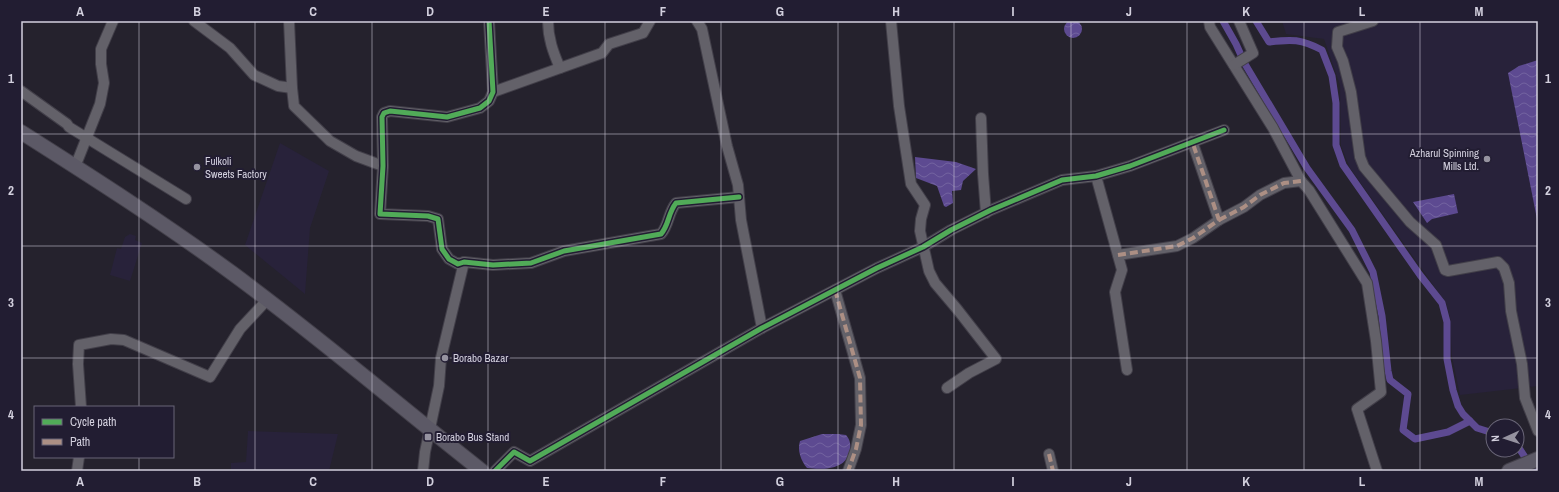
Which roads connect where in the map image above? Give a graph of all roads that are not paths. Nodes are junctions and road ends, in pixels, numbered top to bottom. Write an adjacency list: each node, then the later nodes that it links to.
1 (113, 21): 20 (street)
2 (194, 21): 14 (street)
3 (289, 21): 14 (street)
4 (489, 21): 16 (street)
5 (548, 21): 13 (street)
6 (650, 21): 13 (street)
7 (697, 21): 26 (street)
8 (891, 21): 30 (street)
9 (1209, 21): 12 (street)
10 (1239, 21): 12 (street)
11 (1373, 21): 40 (street)
12 (1234, 65): 25 (street)
13 (560, 68): 16 (street)
14 (292, 88): 22 (street)
15 (21, 91): 20 (street)
16 (493, 92): 22 (street)
17 (981, 118): 28 (street)
18 (1224, 130): 21 (street)
19 (21, 132): 23 (highway)
20 (86, 138): 23 (street); 27 (street)
21 (1192, 142): 24 (street); 29 (street)
22 (384, 166): 32 (street)
23 (75, 167): 34 (highway)
24 (1096, 176): 28 (street); 31 (street)
25 (1301, 181): 29 (street); 51 (street)
26 (739, 197): 32 (street); 35 (street)
27 (186, 199)
28 (986, 212): 30 (street)
29 (1219, 220): 31 (street)
30 (923, 247): 33 (street); 37 (street)
31 (1118, 256): 36 (street)
32 (464, 262): 39 (street)
33 (835, 290): 35 (street); 49 (street)
34 (267, 300): 38 (street); 39 (highway)
35 (762, 328): 48 (street)
36 (1127, 370)
37 (947, 388)
38 (82, 406)
39 (430, 430): 46 (street); 47 (highway)
40 (1538, 431)
41 (1050, 454): 50 (street)
42 (79, 458): 45 (street)
43 (1538, 459): 44 (highway)
44 (1513, 469)
45 (77, 471)
46 (423, 471)
47 (482, 471)
48 (495, 471)
49 (848, 471)
50 (1053, 471)
51 (1377, 471)

